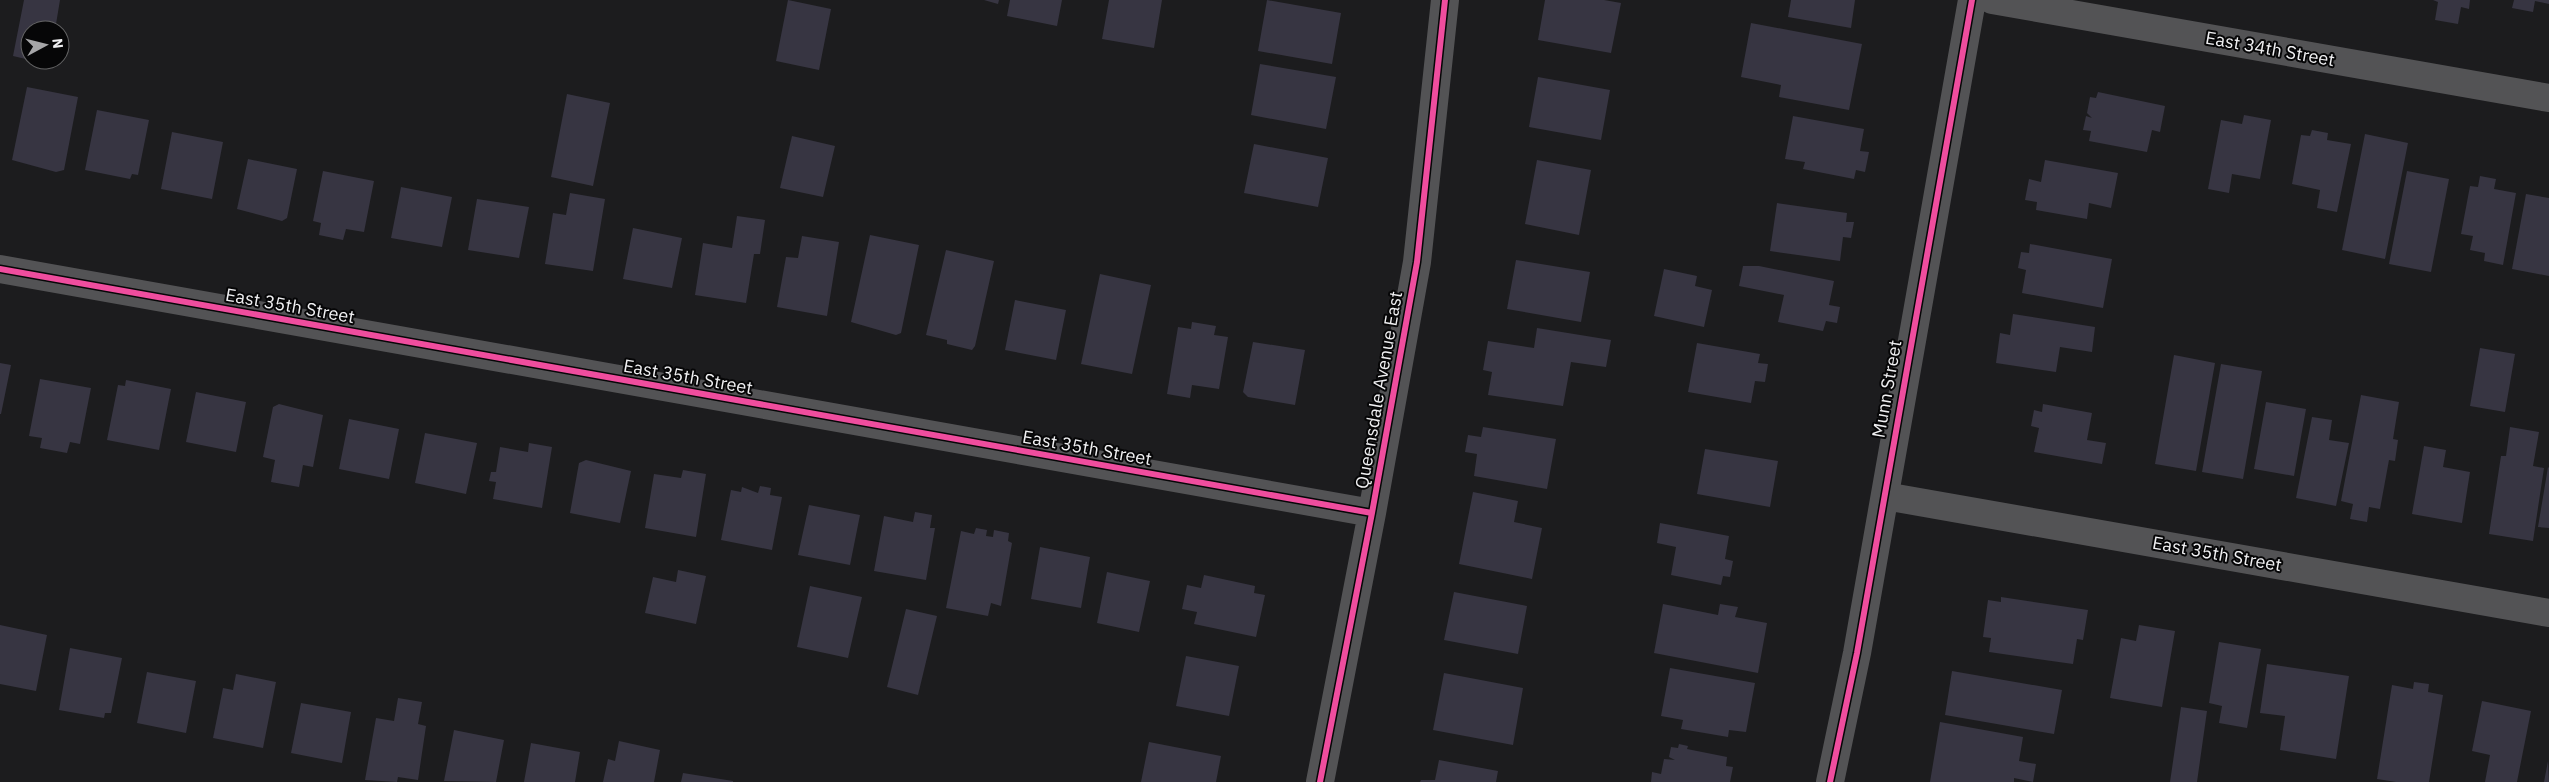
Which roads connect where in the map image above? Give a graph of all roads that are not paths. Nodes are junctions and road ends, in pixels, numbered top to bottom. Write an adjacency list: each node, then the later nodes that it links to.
1 (1445, 0): 7 (street, Queensdale Avenue East)
2 (1972, 0): 6 (street, Munn Street)
3 (1992, 0): 4 (street, East 34th Street)
4 (2549, 98)
5 (0, 268): 7 (street, East 35th Street)
6 (1885, 496): 8 (street, East 35th Street); 10 (street, Munn Street)
7 (1372, 513): 9 (street, Queensdale Avenue East)
8 (2549, 613)
9 (1320, 782)
10 (1830, 782)

